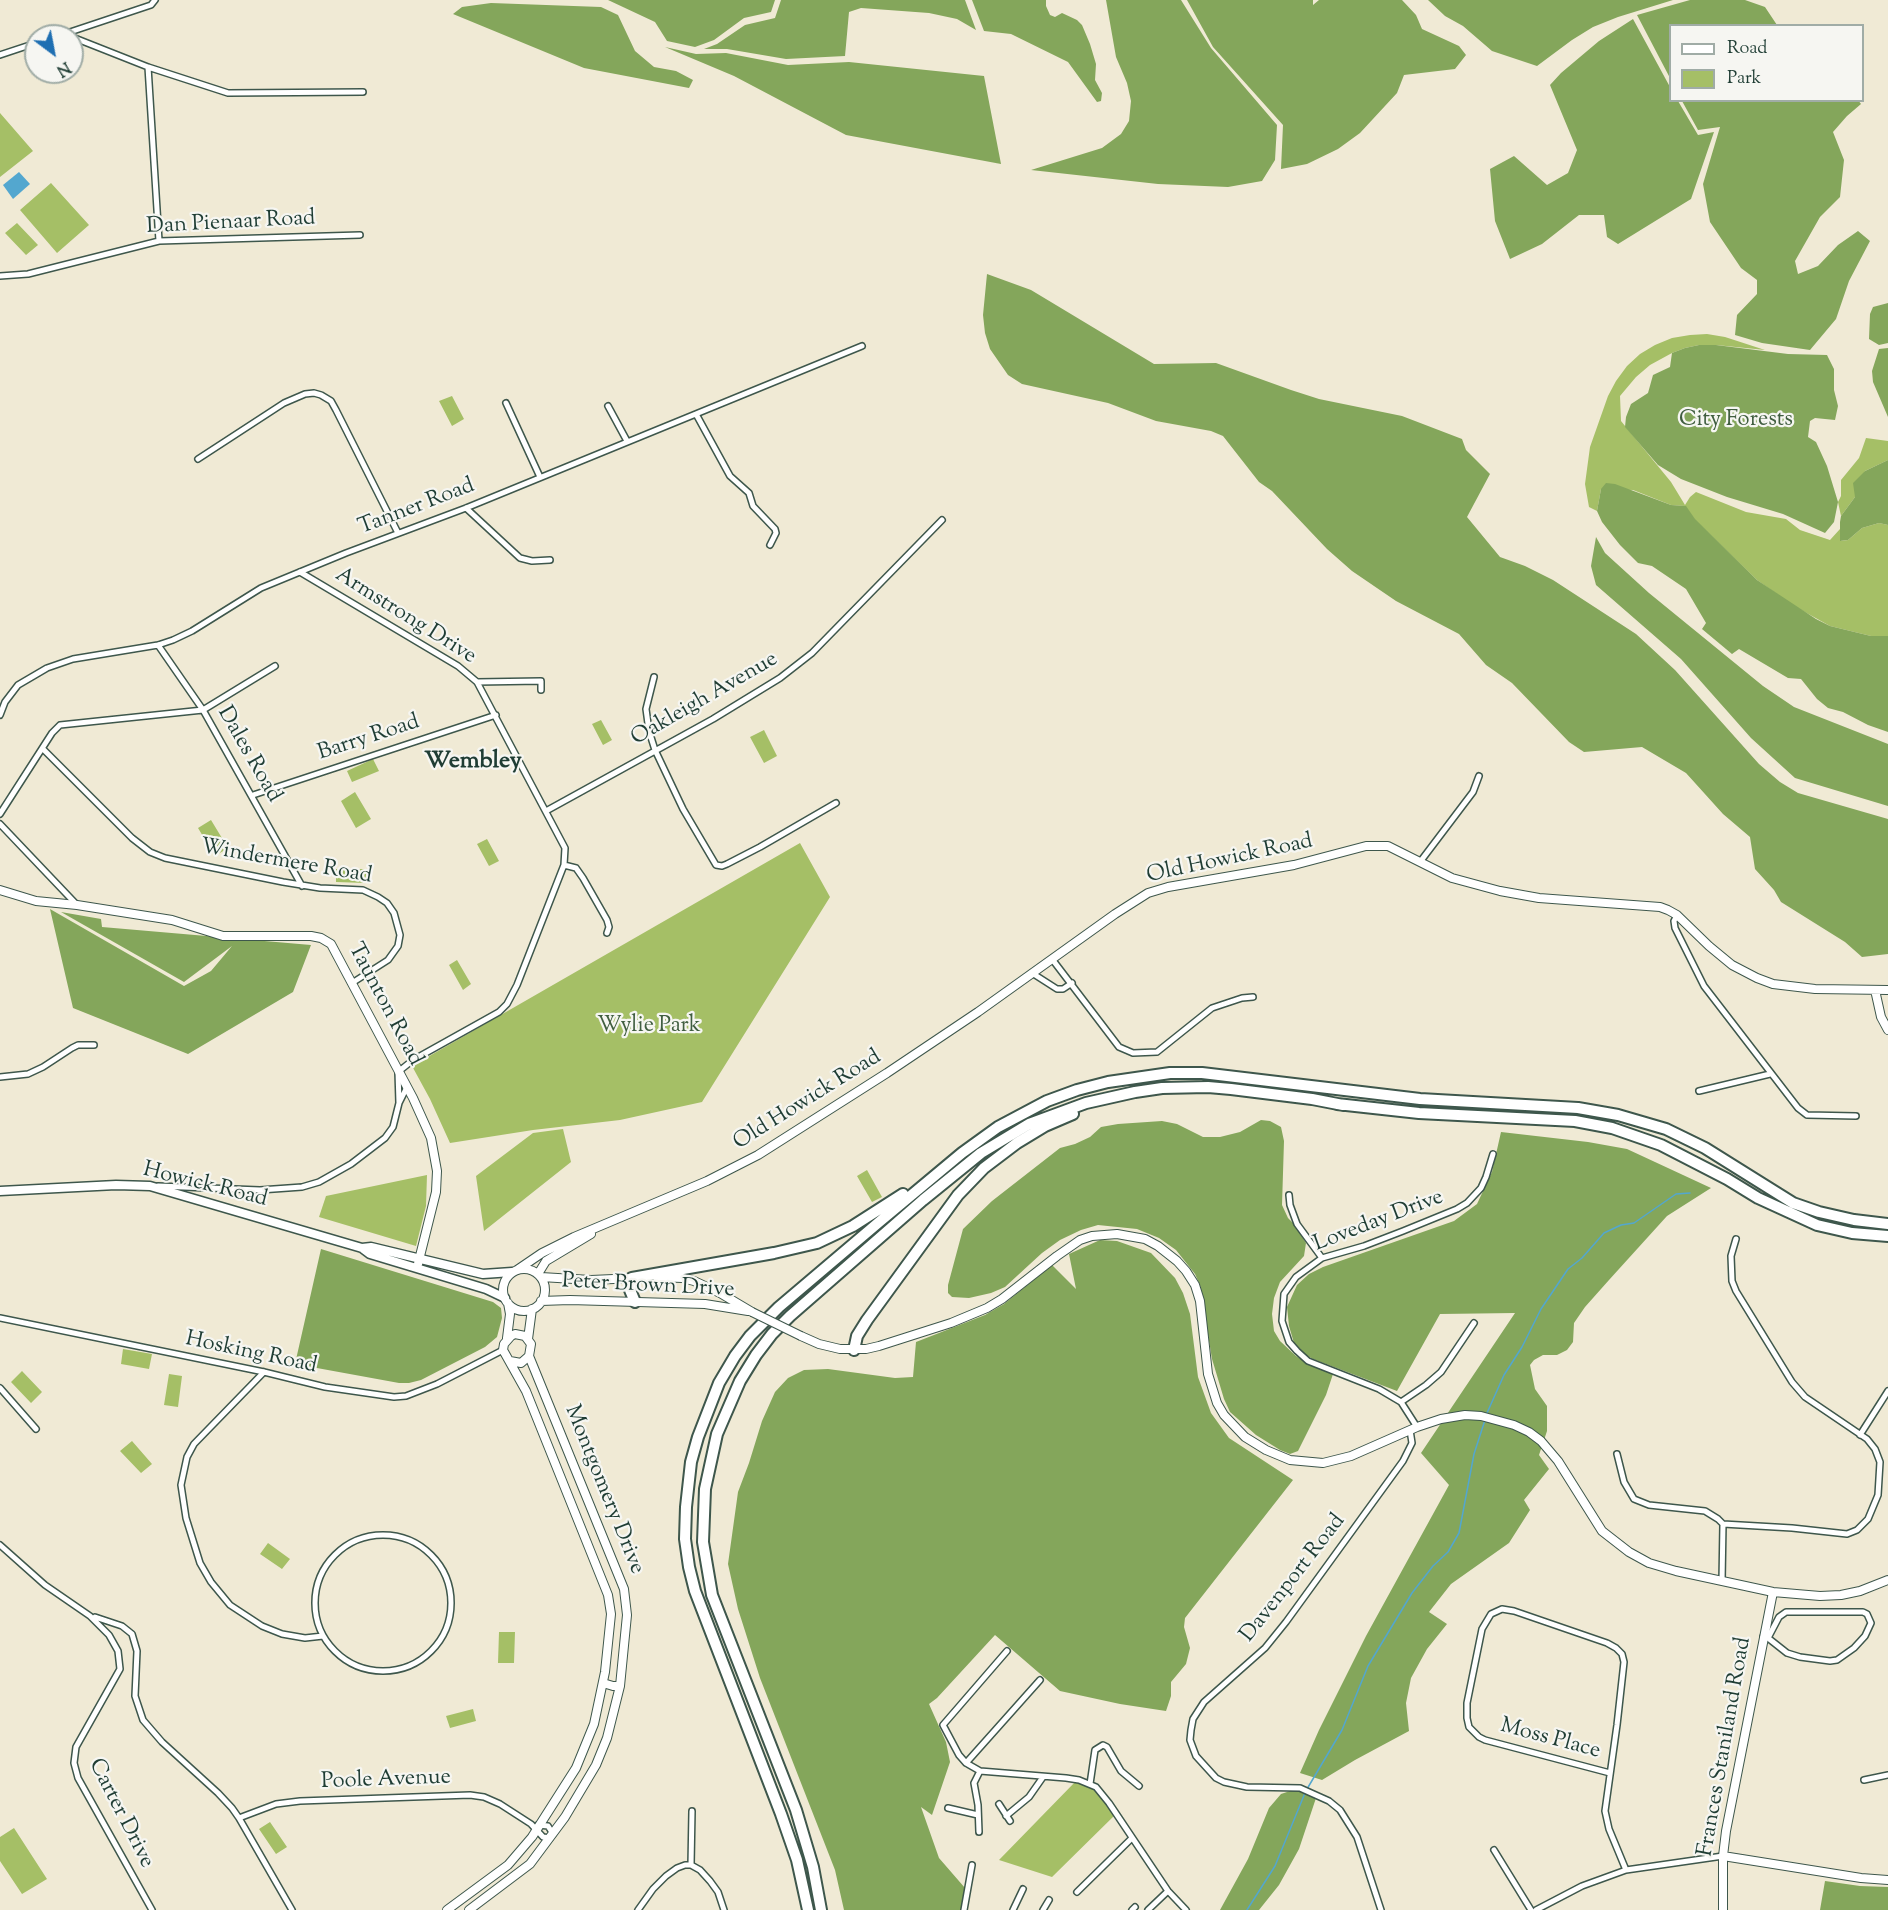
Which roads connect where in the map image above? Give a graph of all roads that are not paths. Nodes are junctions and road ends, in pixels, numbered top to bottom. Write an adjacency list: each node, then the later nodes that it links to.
1 (155, 0): 2 (street)
2 (84, 29)
3 (84, 43): 6 (street)
4 (24, 47): 5 (street)
5 (0, 55)
6 (148, 67): 7 (street); 9 (street)
7 (363, 92)
8 (360, 235): 9 (street, Dan Pienaar Road)
9 (159, 241): 10 (street, Dan Pienaar Road)
10 (0, 276)
11 (862, 346): 14 (street, Tanner Road)
12 (506, 403): 17 (street)
13 (608, 406): 15 (street)
14 (696, 414): 15 (street, Tanner Road); 21 (street)
15 (627, 441): 17 (street, Tanner Road)
16 (198, 459): 20 (street)
17 (540, 477): 18 (street, Tanner Road)
18 (466, 507): 20 (street, Tanner Road); 22 (street)
19 (942, 520): 33 (street, Oakleigh Avenue)
20 (398, 533): 23 (street, Tanner Road)
21 (770, 545)
22 (550, 560)
23 (300, 572): 24 (street, Tanner Road); 27 (street, Armstrong Drive)
24 (158, 645): 29 (street, Dales Road); 30 (street, Tanner Road)
25 (275, 666): 29 (street)
26 (654, 676): 33 (street)
27 (477, 682): 28 (street); 31 (street, Armstrong Drive)
28 (541, 690)
29 (202, 710): 32 (street); 35 (street, Dales Road)
30 (0, 715)
31 (496, 715): 35 (street, Barry Road); 37 (street, Armstrong Drive)
32 (43, 749): 38 (street); 42 (street, Windermere Road)
33 (655, 750): 36 (street); 37 (street, Oakleigh Avenue)
34 (1479, 776): 40 (street)
35 (253, 795): 42 (street, Dales Road)
36 (836, 803)
37 (546, 811): 41 (street, Armstrong Drive)
38 (0, 814)
39 (0, 824): 44 (street)
40 (1420, 862): 45 (street, Old Howick Road); 47 (street, Old Howick Road)
41 (564, 866): 46 (street); 56 (street)
42 (303, 886): 49 (street, Windermere Road)
43 (0, 891): 44 (street, Taunton Road)
44 (78, 905): 49 (street, Taunton Road)
45 (1677, 915): 51 (street, Old Howick Road); 57 (street)
46 (607, 933)
47 (1052, 959): 48 (street, Old Howick Road); 50 (street)
48 (1032, 974): 50 (street); 72 (street, Old Howick Road)
49 (352, 983): 56 (street, Taunton Road)
50 (1072, 984): 53 (street)
51 (1875, 990): 52 (street, Old Howick Road); 54 (street)
52 (1888, 990)
53 (1252, 997)
54 (1888, 1030)
55 (94, 1045): 58 (street)
56 (398, 1072): 59 (street, Taunton Road); 62 (street)
57 (1770, 1074): 60 (street); 63 (street)
58 (0, 1077)
59 (407, 1087): 62 (street); 76 (street, Taunton Road)
60 (1699, 1091)
61 (1310, 1101): 73 (highway); 90 (highway); 154 (highway)
62 (399, 1102): 67 (street)
63 (1856, 1116)
64 (962, 1153): 71 (highway); 79 (highway); 153 (highway)
65 (1493, 1154): 75 (street, Loveday Drive)
66 (150, 1186): 67 (street); 68 (main road, Howick Road); 70 (main road, Howick Road)
67 (204, 1186): 70 (street)
68 (0, 1191)
69 (1289, 1195): 75 (street)
70 (198, 1200): 76 (main road, Howick Road)
71 (1888, 1224)
72 (600, 1227): 77 (street, Old Howick Road); 78 (street, Old Howick Road)
73 (1888, 1236)
74 (1736, 1239): 102 (street)
75 (1322, 1258): 97 (street, Loveday Drive)
76 (418, 1264): 77 (main road, Howick Road); 80 (main road, Howick Road)
77 (515, 1271): 78 (street); 80 (street)
78 (539, 1276): 79 (street, Peter Brown Drive); 81 (street)
79 (632, 1278): 82 (highway); 84 (street, Peter Brown Drive)
80 (506, 1301): 83 (street); 87 (street)
81 (541, 1301): 82 (street, Peter Brown Drive); 83 (street)
82 (635, 1302): 84 (street, Peter Brown Drive)
83 (532, 1309): 88 (street)
84 (752, 1312): 90 (street, Peter Brown Drive, bridge)
85 (0, 1318): 94 (street, Hosking Road)
86 (1474, 1323): 97 (street)
87 (507, 1338): 88 (street); 89 (street)
88 (528, 1339): 91 (street)
89 (503, 1350): 92 (street, Hosking Road); 93 (street)
90 (854, 1350): 100 (street, Peter Brown Drive)
91 (529, 1356): 93 (street); 98 (street, Montgomery Drive)
92 (489, 1358): 93 (street, Hosking Road); 94 (street, Hosking Road)
93 (509, 1360): 99 (street, Montgomery Drive)
94 (264, 1372): 112 (street)
95 (0, 1388): 101 (street)
96 (1888, 1391): 102 (street)
97 (1401, 1402): 100 (street, Loveday Drive)
98 (554, 1416): 99 (street); 116 (street, Montgomery Drive)
99 (538, 1422): 115 (street, Montgomery Drive)
100 (1414, 1428): 107 (street, Peter Brown Drive); 160 (street, Davenport Road)
101 (36, 1429)
102 (1860, 1435): 104 (street)
103 (1617, 1454): 104 (street)
104 (1723, 1524): 107 (street)
105 (0, 1545): 109 (street)
106 (1888, 1580): 108 (street, Peter Brown Drive)
107 (1722, 1581): 108 (street, Peter Brown Drive)
108 (1773, 1592): 113 (street, Frances Staniland Road)
109 (90, 1616): 110 (street); 111 (street)
110 (122, 1626): 111 (street); 132 (street)
111 (109, 1635): 147 (street, Carter Drive)
112 (323, 1636): 112 (street)
113 (1766, 1637): 113 (street); 138 (street, Frances Staniland Road)
114 (1007, 1651): 120 (street)
115 (605, 1672): 116 (street); 118 (street, Montgomery Drive)
116 (622, 1672): 119 (street, Montgomery Drive)
117 (1040, 1680): 120 (street)
118 (603, 1683): 119 (street); 133 (street, Montgomery Drive)
119 (620, 1686): 135 (street, Montgomery Drive)
120 (966, 1763): 121 (street)
121 (980, 1771): 124 (street); 131 (street)
122 (1610, 1773): 122 (street, Moss Place); 141 (street, Moss Place)
123 (1888, 1775): 125 (street)
124 (1043, 1777): 126 (street); 128 (street)
125 (1864, 1780)
126 (1090, 1784): 127 (street); 136 (street)
127 (1139, 1786)
128 (999, 1804)
129 (948, 1808): 131 (street)
130 (692, 1812): 139 (street)
131 (978, 1815): 134 (street)
132 (239, 1818): 133 (street, Poole Avenue); 148 (street)
133 (535, 1826): 135 (street, Poole Avenue); 135 (street, Poole Avenue); 149 (street, Montgomery Drive)
134 (979, 1832)
135 (552, 1836): 150 (street, Montgomery Drive)
136 (1132, 1838): 144 (street); 145 (street)
137 (1494, 1850): 161 (street)
138 (1723, 1856): 141 (street); 142 (street); 163 (street, Frances Staniland Road)
139 (691, 1865): 151 (street); 152 (street)
140 (972, 1865): 155 (street)
141 (1626, 1870): 162 (street)
142 (1888, 1880)
143 (1023, 1889): 156 (street)
144 (1168, 1891): 158 (street); 159 (street)
145 (1077, 1892)
146 (1049, 1900): 157 (street)
147 (152, 1910)
148 (292, 1910)
149 (447, 1910)
150 (469, 1910)
151 (638, 1910)
152 (724, 1910)
153 (808, 1910)
154 (821, 1910)
155 (964, 1910)
156 (1013, 1910)
157 (1043, 1910)
158 (1148, 1910)
159 (1186, 1910)
160 (1381, 1910)
161 (1531, 1910)
162 (1536, 1910)
163 (1723, 1910)

